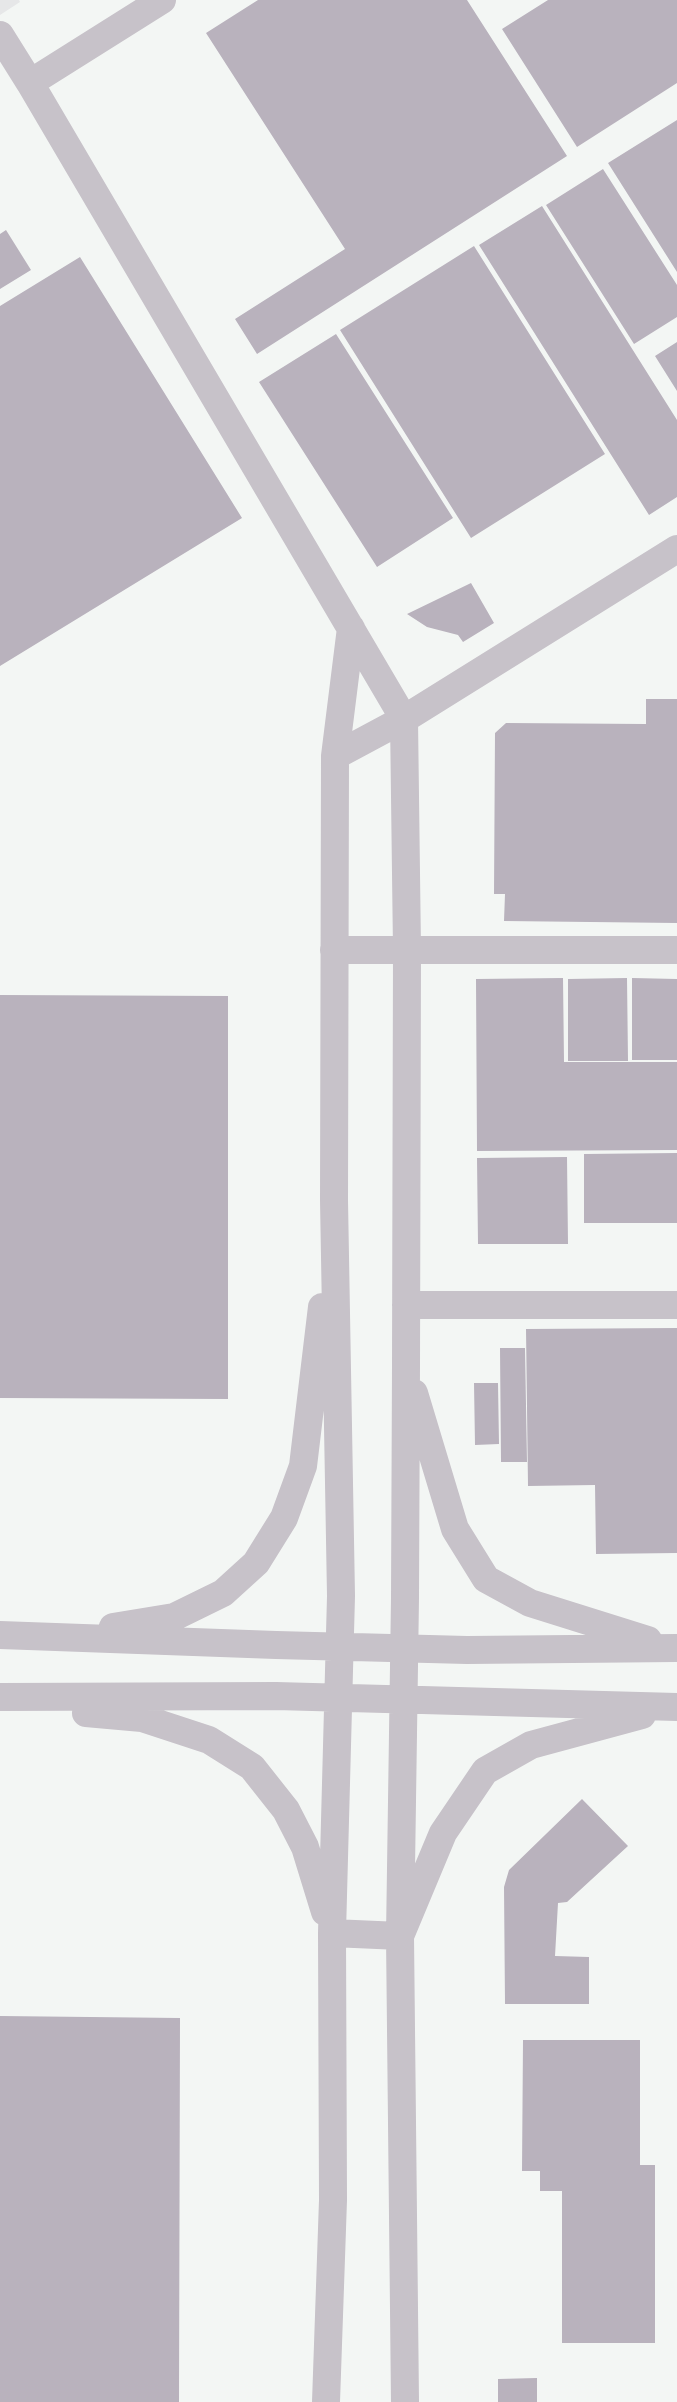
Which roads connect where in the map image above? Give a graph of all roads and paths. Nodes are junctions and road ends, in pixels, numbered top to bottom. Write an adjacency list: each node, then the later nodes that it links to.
1 (162, 0): 3 (street)
2 (0, 35): 3 (street)
3 (30, 83): 5 (street)
4 (677, 549): 6 (street)
5 (351, 628): 6 (street); 7 (street)
6 (404, 719): 7 (street); 9 (street)
7 (335, 756): 8 (street)
8 (334, 950): 9 (street); 11 (street)
9 (407, 950): 10 (street); 12 (street)
10 (677, 950)
11 (334, 1200): 16 (street); 17 (street)
12 (406, 1305): 13 (street); 14 (street)
13 (677, 1305)
14 (406, 1365): 18 (street); 19 (street)
15 (0, 1635): 16 (street)
16 (57, 1636): 17 (street)
17 (340, 1647): 18 (street); 21 (street)
18 (405, 1648): 19 (street); 22 (street)
19 (674, 1648)
20 (0, 1698): 21 (street)
21 (338, 1698): 22 (street); 25 (street)
22 (404, 1699): 24 (street); 26 (street)
23 (0, 1706): 25 (street)
24 (674, 1707): 26 (street)
25 (332, 1933): 26 (street); 27 (street)
26 (400, 1936): 28 (street)
27 (326, 2401)
28 (405, 2402)

